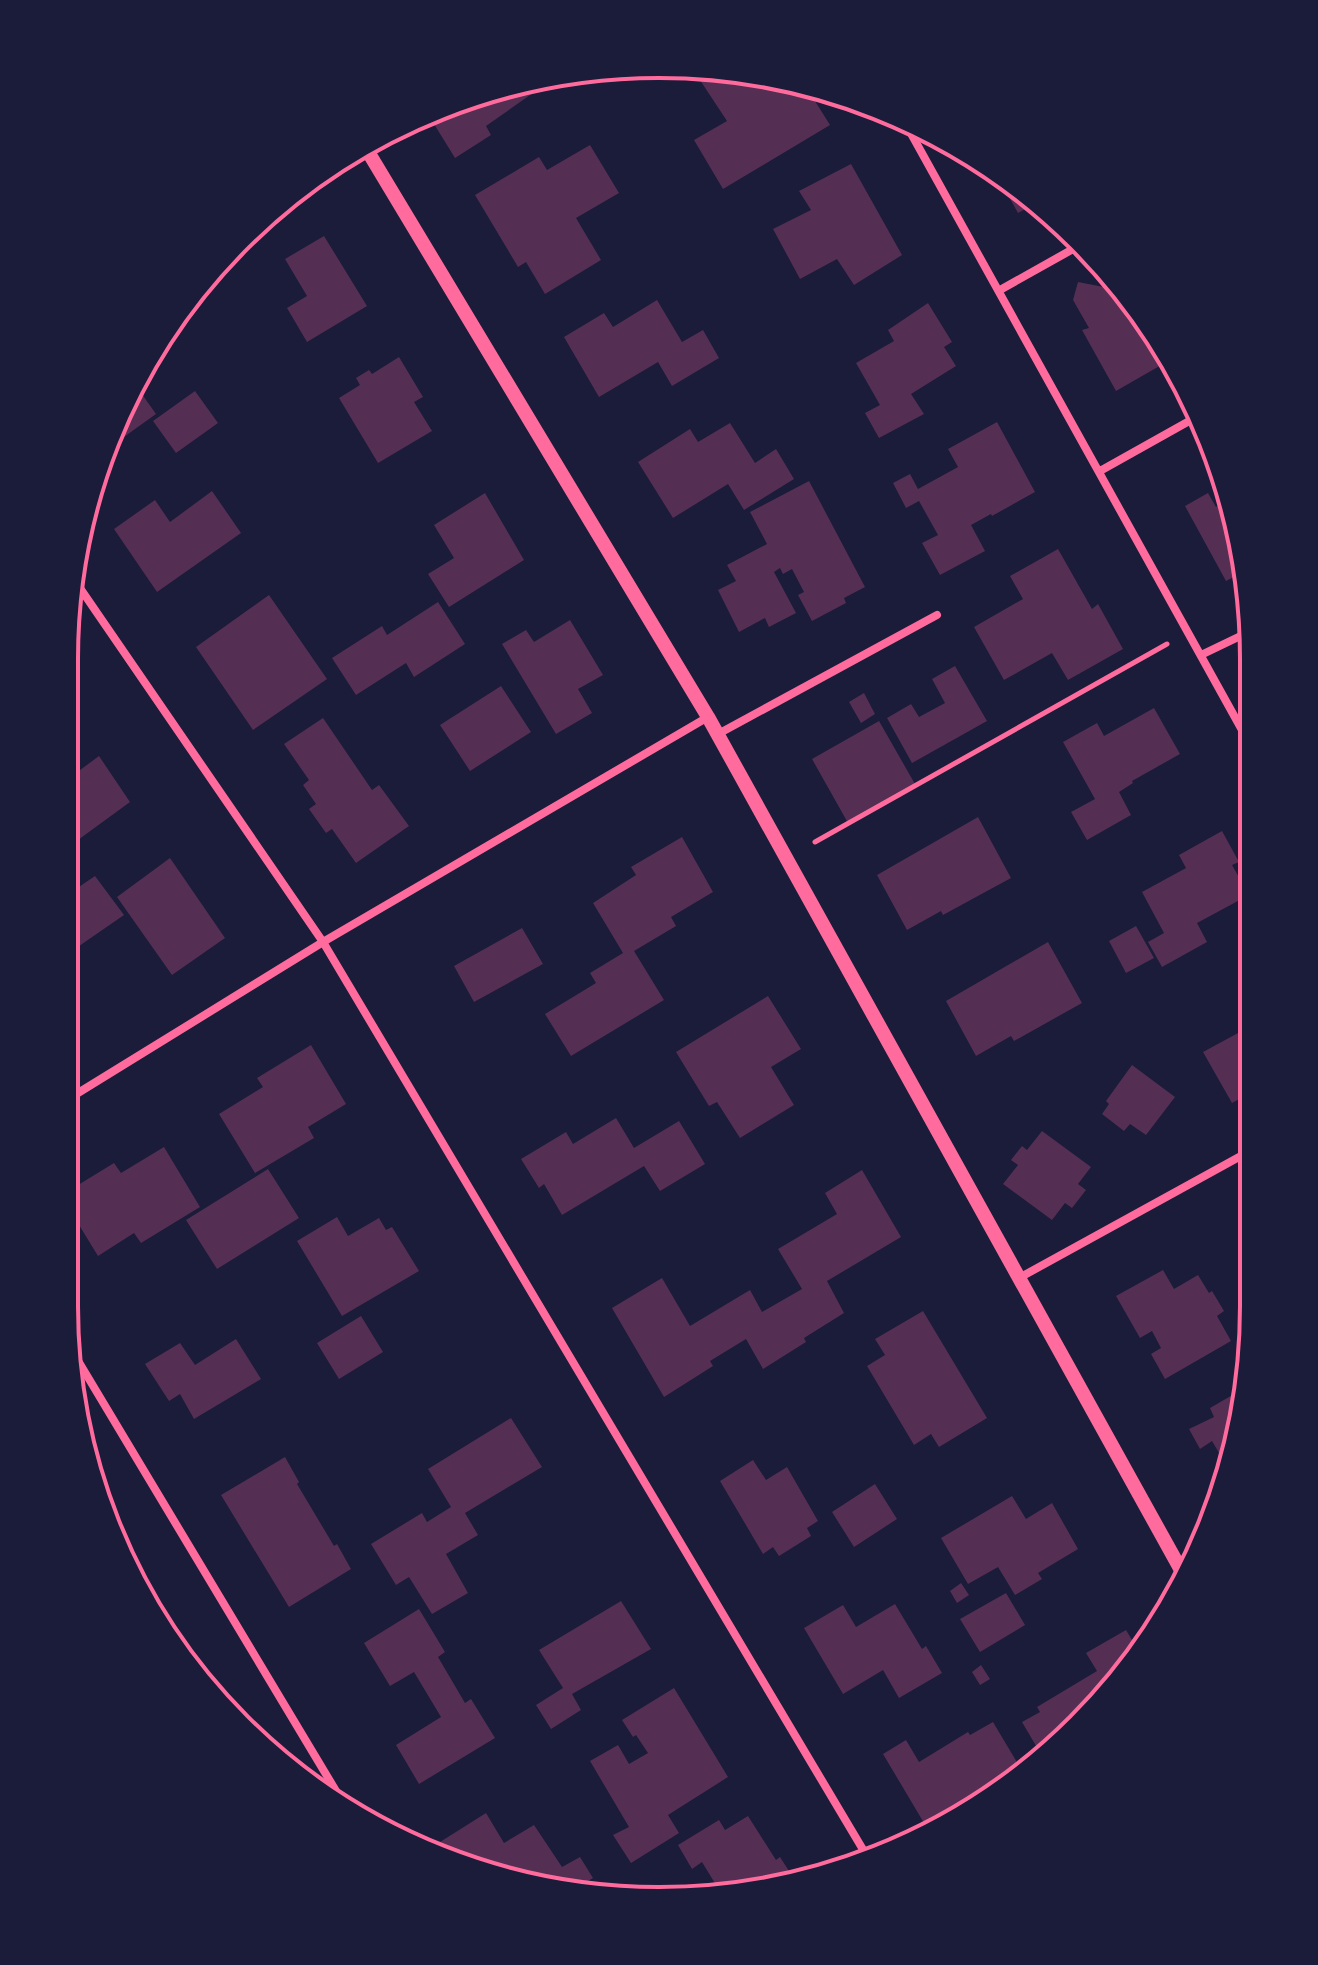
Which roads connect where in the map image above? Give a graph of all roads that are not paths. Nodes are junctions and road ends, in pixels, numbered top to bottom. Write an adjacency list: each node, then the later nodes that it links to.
1 (913, 137): 4 (street)
2 (370, 155): 11 (street)
3 (1072, 250): 4 (street)
4 (1000, 290): 6 (street)
5 (1189, 421): 6 (street)
6 (1100, 471): 10 (street)
7 (82, 591): 14 (street)
8 (937, 615): 13 (street)
9 (1239, 637): 10 (street)
10 (1201, 655): 12 (street)
11 (708, 717): 13 (street); 14 (street)
12 (1240, 726)
13 (718, 734): 17 (street)
14 (323, 942): 15 (street); 21 (street)
15 (78, 1093)
16 (1240, 1156): 17 (street)
17 (1019, 1278): 19 (street)
18 (81, 1366): 20 (street)
19 (1179, 1566)
20 (334, 1788)
21 (863, 1850)

